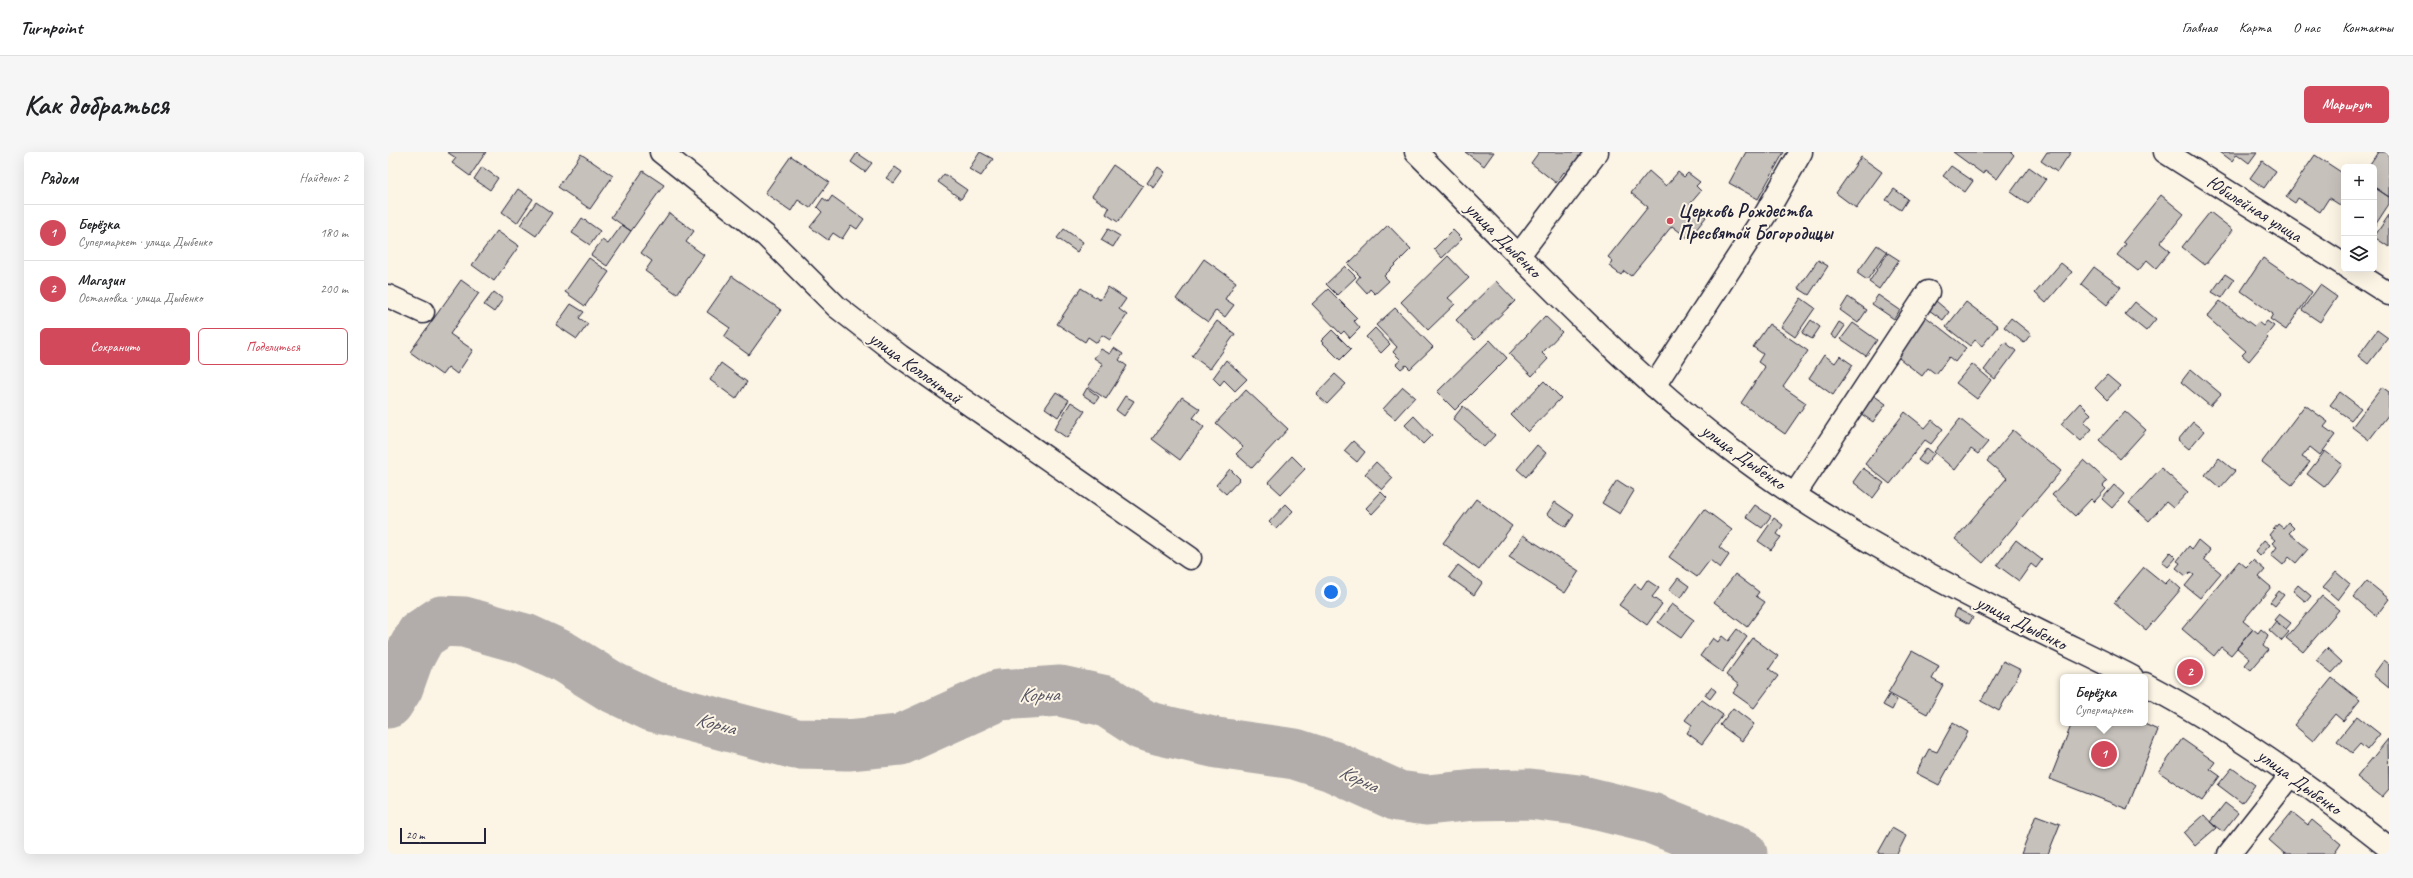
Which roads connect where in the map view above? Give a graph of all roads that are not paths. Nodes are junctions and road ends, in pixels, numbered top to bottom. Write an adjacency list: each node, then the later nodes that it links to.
1 (661, 152): 15 (street, улица Коллонтай)
2 (1416, 152): 6 (street, улица Дыбенко)
3 (1597, 152): 6 (street)
4 (1801, 152): 13 (street)
5 (2165, 152): 7 (street, Юбилейная улица)
6 (1519, 255): 13 (street, улица Дыбенко)
7 (2341, 263)
8 (2355, 272): 10 (street)
9 (1928, 292): 14 (street)
10 (2389, 294)
11 (388, 296): 12 (street)
12 (422, 312)
13 (1654, 386): 14 (street, улица Дыбенко)
14 (1795, 494): 16 (street, улица Дыбенко)
15 (1190, 558)
16 (2126, 674)
17 (2148, 686): 18 (street, улица Дыбенко)
18 (2292, 774): 19 (street, улица Дыбенко); 20 (street)
19 (2389, 848)
20 (2229, 854)

